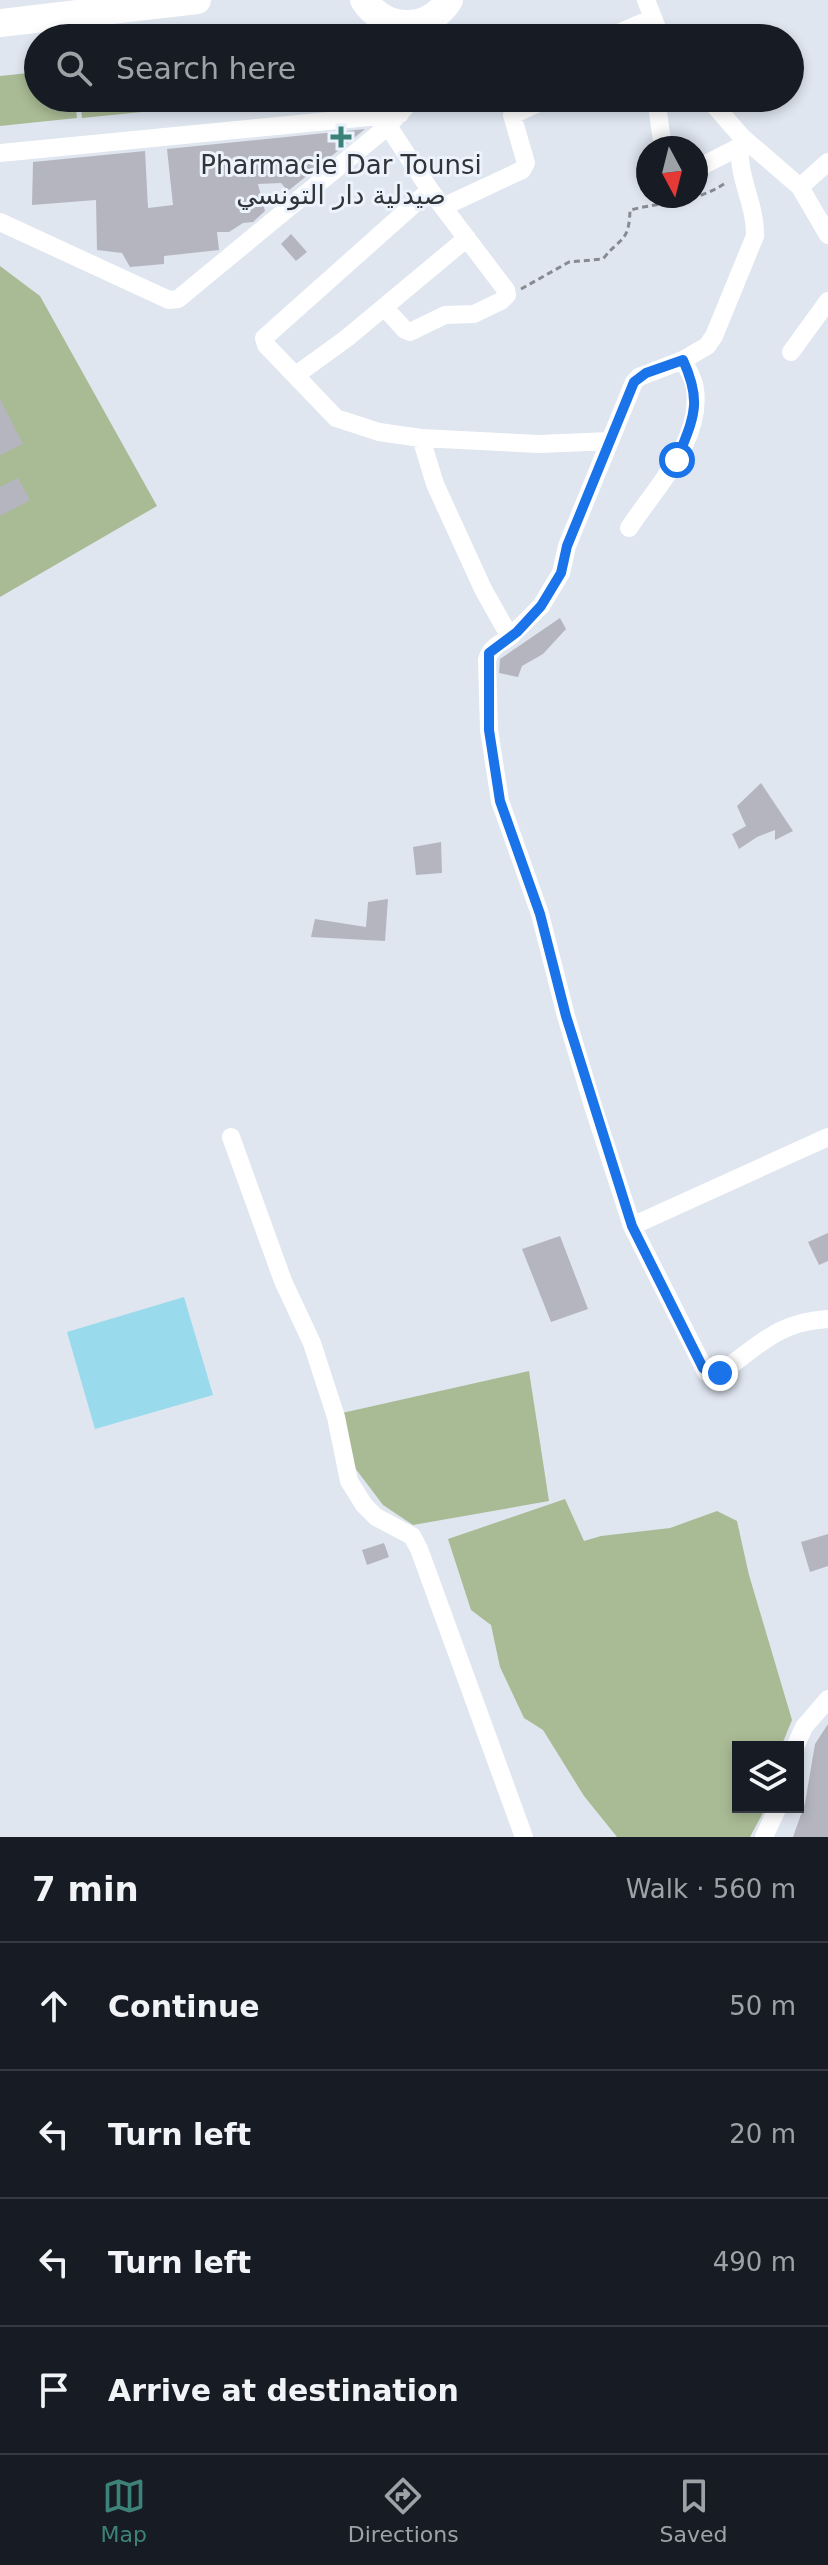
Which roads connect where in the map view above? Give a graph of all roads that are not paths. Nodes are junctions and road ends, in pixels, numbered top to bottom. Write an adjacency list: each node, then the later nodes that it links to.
1 (197, 0): 6 (main road)
2 (364, 0): 7 (main road)
3 (646, 0): 5 (street)
4 (437, 18): 8 (main road)
5 (653, 18): 9 (street); 10 (street)
6 (0, 23)
7 (391, 24)
8 (417, 24)
9 (639, 24)
10 (655, 24)
11 (401, 112): 15 (street)
12 (519, 112): 23 (street)
13 (658, 112): 16 (street)
14 (718, 112): 17 (street)
15 (394, 120): 18 (street); 22 (street); 24 (street)
16 (661, 136)
17 (741, 142): 19 (street); 21 (street); 30 (street)
18 (0, 153)
19 (708, 162)
20 (828, 162): 21 (street)
21 (800, 187): 25 (street)
22 (430, 190): 23 (street); 31 (street)
23 (443, 207): 26 (street)
24 (0, 222)
25 (828, 235)
26 (467, 238): 28 (street); 28 (street)
27 (828, 301): 29 (street)
28 (384, 307): 31 (street)
29 (791, 352)
30 (683, 360): 33 (street); 34 (street)
31 (296, 375): 32 (street)
32 (421, 438): 33 (street); 35 (street)
33 (610, 441): 35 (street)
34 (629, 528)
35 (510, 637): 38 (street)
36 (231, 1137): 43 (street)
37 (828, 1137): 38 (street)
38 (632, 1226): 39 (street)
39 (828, 1319)
40 (828, 1699): 41 (street)
41 (798, 1741)
42 (775, 1813): 44 (street)
43 (524, 1837)
44 (764, 1837)

